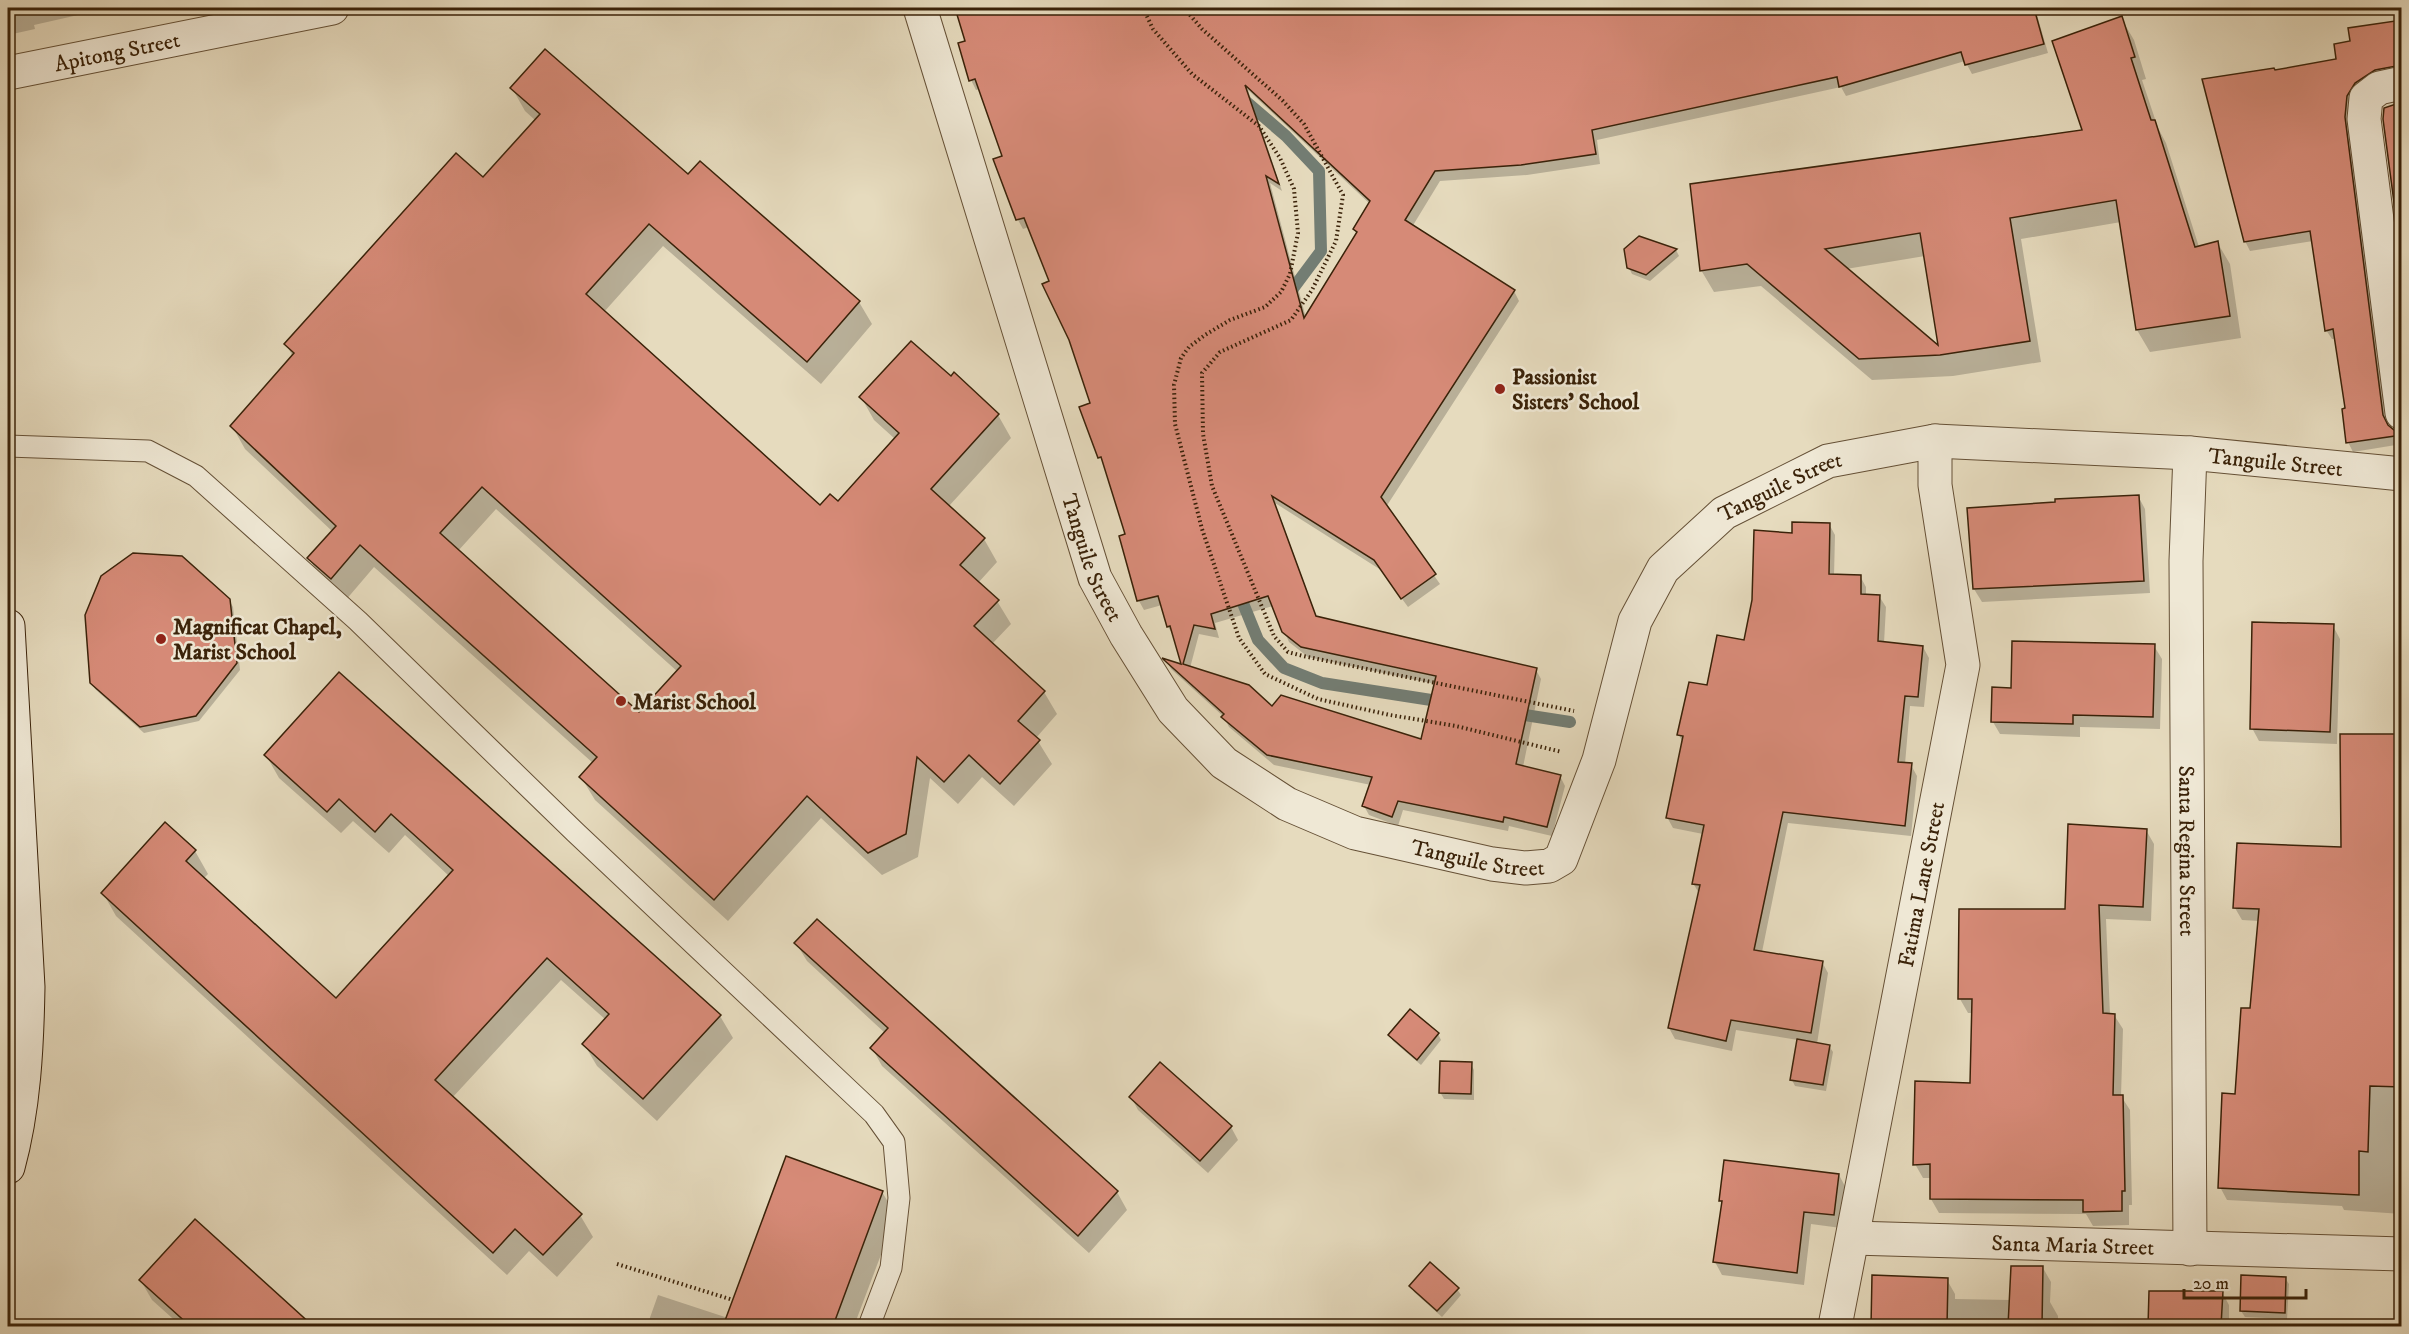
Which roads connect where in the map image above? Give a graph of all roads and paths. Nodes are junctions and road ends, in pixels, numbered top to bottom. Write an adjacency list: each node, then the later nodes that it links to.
1 (332, 8): 5 (street, Apitong Street)
2 (920, 8): 14 (street, Tanguile Street)
3 (1143, 8): 14 (path)
4 (1184, 8): 13 (path)
5 (8, 73)
6 (2402, 82): 7 (street)
7 (2402, 413)
8 (1935, 441): 10 (street, Tanguile Street); 13 (street, Tanguile Street); 16 (street, Fatima Lane Street)
9 (8, 446): 21 (lane)
10 (2190, 453): 11 (street, Tanguile Street); 17 (street, Santa Regina Street)
11 (2402, 474)
12 (8, 626): 15 (street)
13 (1610, 718): 14 (street, Tanguile Street)
14 (1599, 760)
15 (8, 1167)
16 (1853, 1238): 17 (street, Santa Maria Street); 22 (street, Fatima Lane Street)
17 (2190, 1249): 18 (street, Santa Maria Street)
18 (2402, 1254)
19 (617, 1264): 20 (path)
20 (733, 1300)
21 (869, 1326)
22 (1835, 1326)

